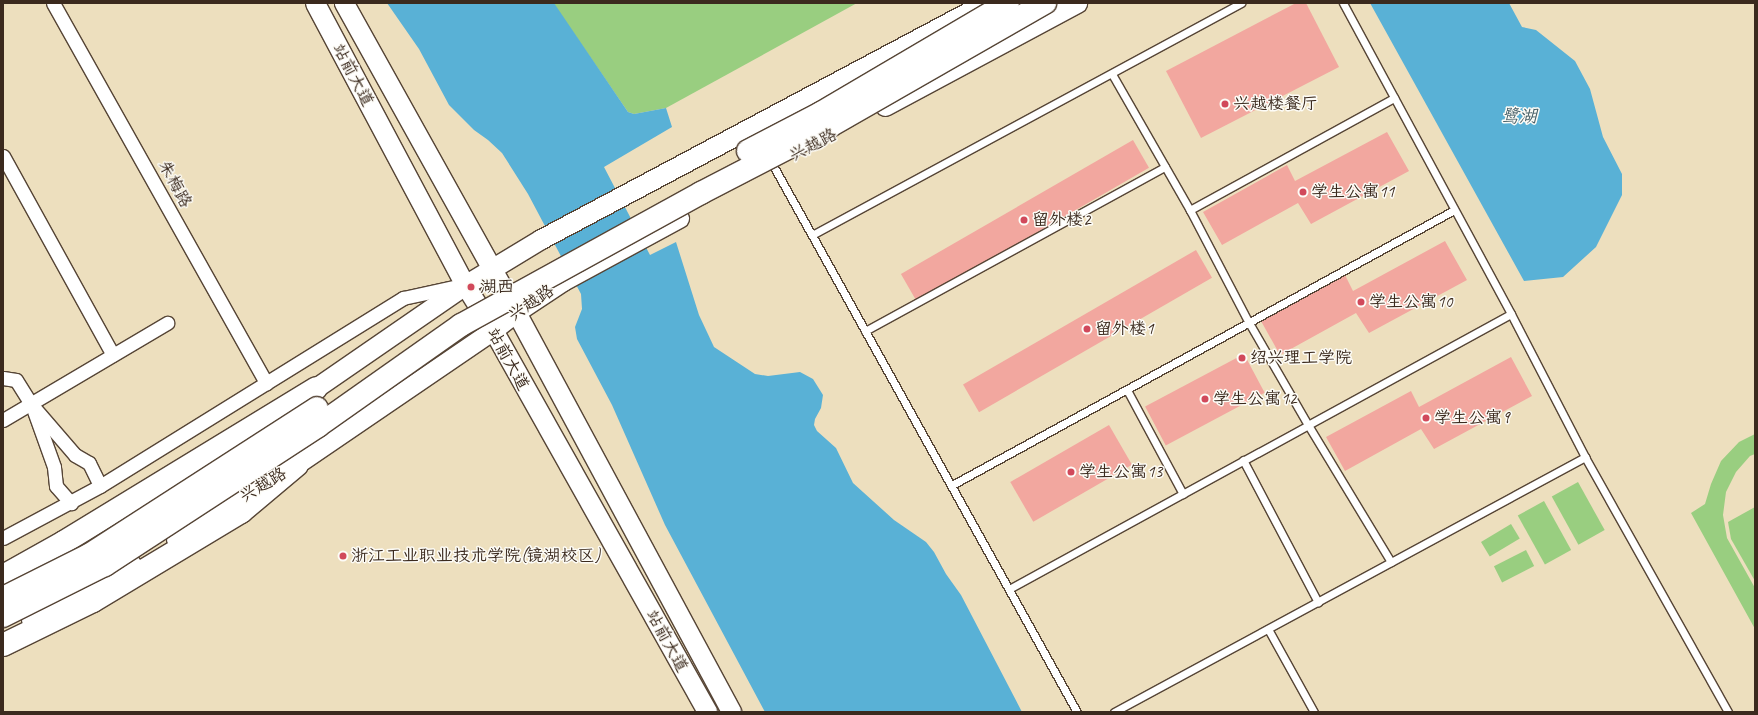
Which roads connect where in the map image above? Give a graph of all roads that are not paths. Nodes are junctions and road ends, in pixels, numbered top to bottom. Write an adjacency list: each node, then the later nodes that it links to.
1 (52, 3): 28 (street, 朱梅路)
2 (315, 3): 19 (main road, 站前大道)
3 (344, 3): 18 (main road, 站前大道)
4 (984, 3): 18 (main road)
5 (1008, 3): 46 (highway, bridge)
6 (1045, 3): 48 (highway, bridge)
7 (1077, 3): 13 (main road, 兴越路)
8 (1241, 3): 10 (lane)
9 (1343, 3): 11 (lane)
10 (1112, 74): 14 (lane); 17 (lane)
11 (1394, 98): 15 (lane); 16 (lane)
12 (3, 156): 26 (street)
13 (774, 167): 17 (lane); 20 (main road, 兴越路)
14 (1165, 167): 15 (lane); 25 (lane)
15 (1190, 210): 23 (lane)
16 (1454, 210): 21 (lane); 23 (lane)
17 (812, 235): 25 (lane)
18 (491, 269): 19 (main road); 20 (main road, 站前大道)
19 (465, 285): 24 (main road, 站前大道); 28 (street); 29 (main road)
20 (516, 312): 24 (main road, 兴越路); 53 (main road, 站前大道)
21 (1511, 314): 33 (lane); 34 (lane)
22 (167, 323): 26 (street)
23 (1249, 323): 30 (lane); 33 (lane)
24 (493, 330): 36 (main road, 兴越路); 52 (main road, 站前大道)
25 (865, 331): 37 (lane)
26 (113, 355): 31 (street)
27 (3, 378): 31 (street)
28 (266, 383): 38 (street)
29 (316, 388): 43 (highway); 44 (main road)
30 (1127, 390): 37 (lane); 39 (lane)
31 (31, 404): 32 (street); 38 (street); 40 (street)
32 (3, 420)
33 (1308, 425): 35 (lane); 42 (lane)
34 (1585, 457): 42 (lane); 57 (lane)
35 (1243, 460): 39 (lane); 47 (lane)
36 (297, 464): 50 (main road, 兴越路); 51 (highway)
37 (952, 485): 45 (lane)
38 (100, 486): 40 (street)
39 (1183, 494): 45 (lane)
40 (71, 503): 41 (street)
41 (3, 538)
42 (1391, 562): 47 (lane)
43 (3, 576)
44 (3, 584)
45 (1009, 589): 54 (lane)
46 (3, 598)
47 (1318, 602): 49 (lane)
48 (3, 616)
49 (1268, 629): 55 (lane); 56 (lane)
50 (3, 634)
51 (3, 645)
52 (707, 712)
53 (731, 712)
54 (1077, 712)
55 (1114, 712)
56 (1314, 712)
57 (1728, 712)

